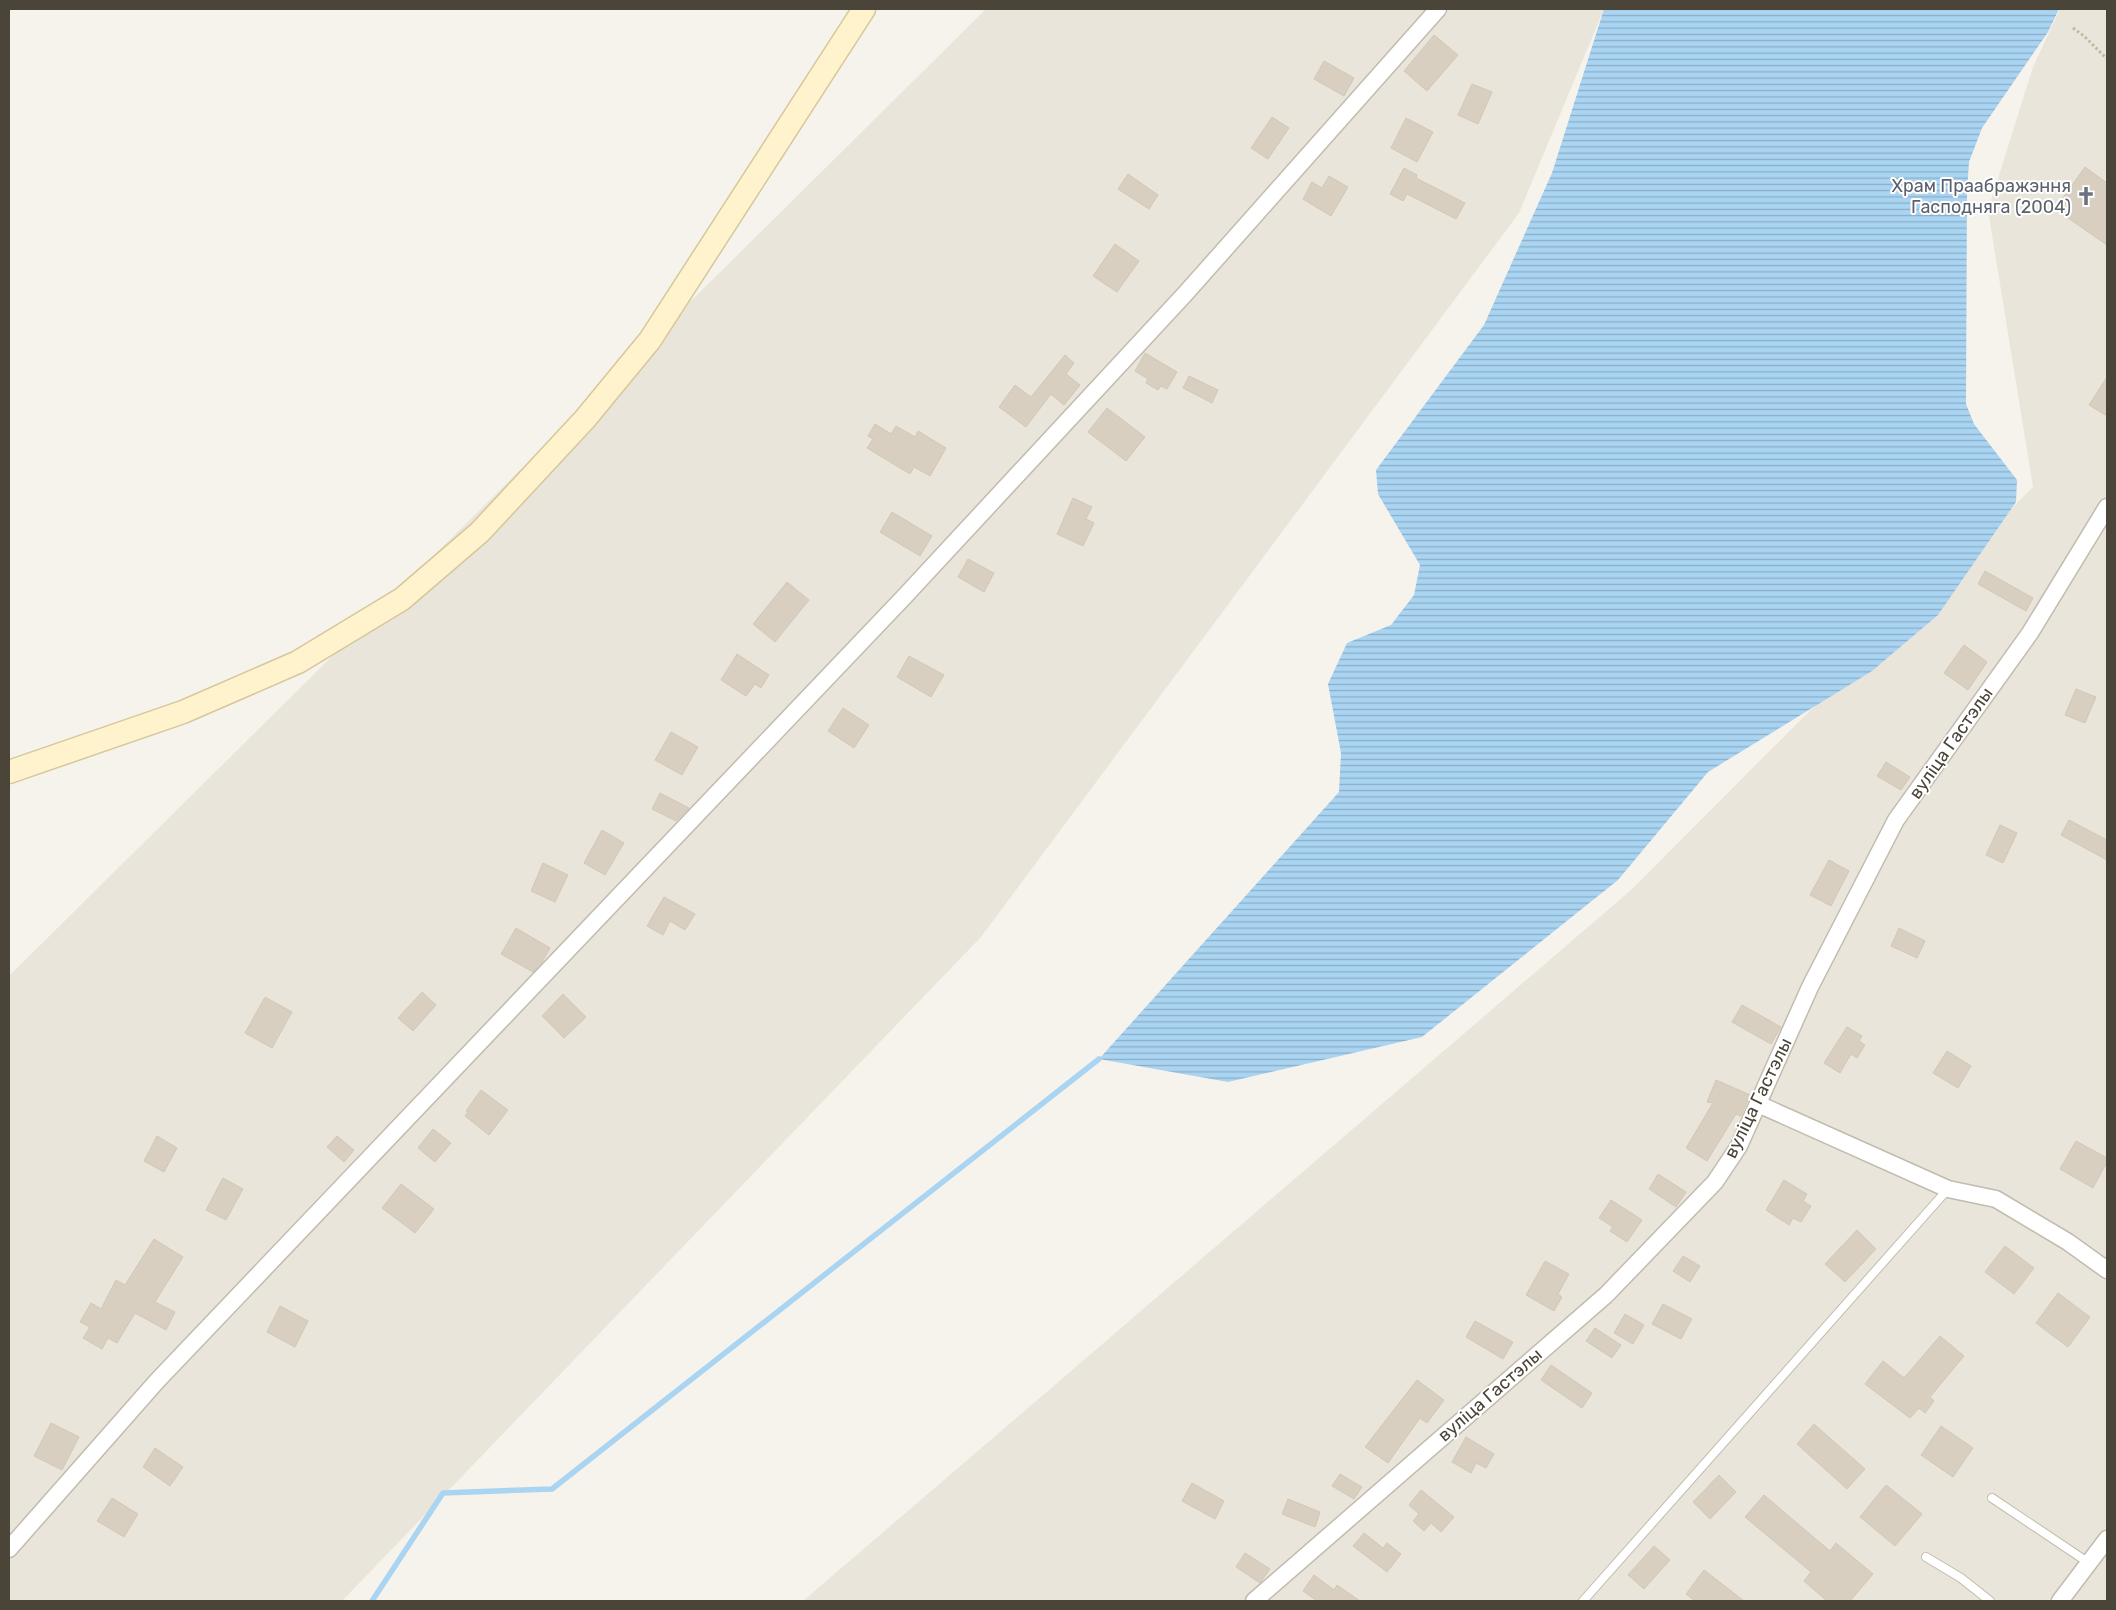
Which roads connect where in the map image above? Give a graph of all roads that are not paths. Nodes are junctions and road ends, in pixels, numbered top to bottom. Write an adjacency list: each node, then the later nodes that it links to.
1 (864, 9): 4 (street)
2 (1438, 9): 10 (street)
3 (2107, 507): 5 (street, вуліца Гастэлы)
4 (9, 772)
5 (1758, 1104): 6 (street); 13 (street, вуліца Гастэлы)
6 (1948, 1188): 7 (street); 14 (lane)
7 (2107, 1270)
8 (1992, 1498): 12 (lane)
9 (2107, 1539): 12 (street)
10 (9, 1550)
11 (1926, 1557): 15 (lane)
12 (2089, 1563): 16 (street)
13 (1254, 1601)
14 (1583, 1601)
15 (1990, 1601)
16 (2060, 1601)

